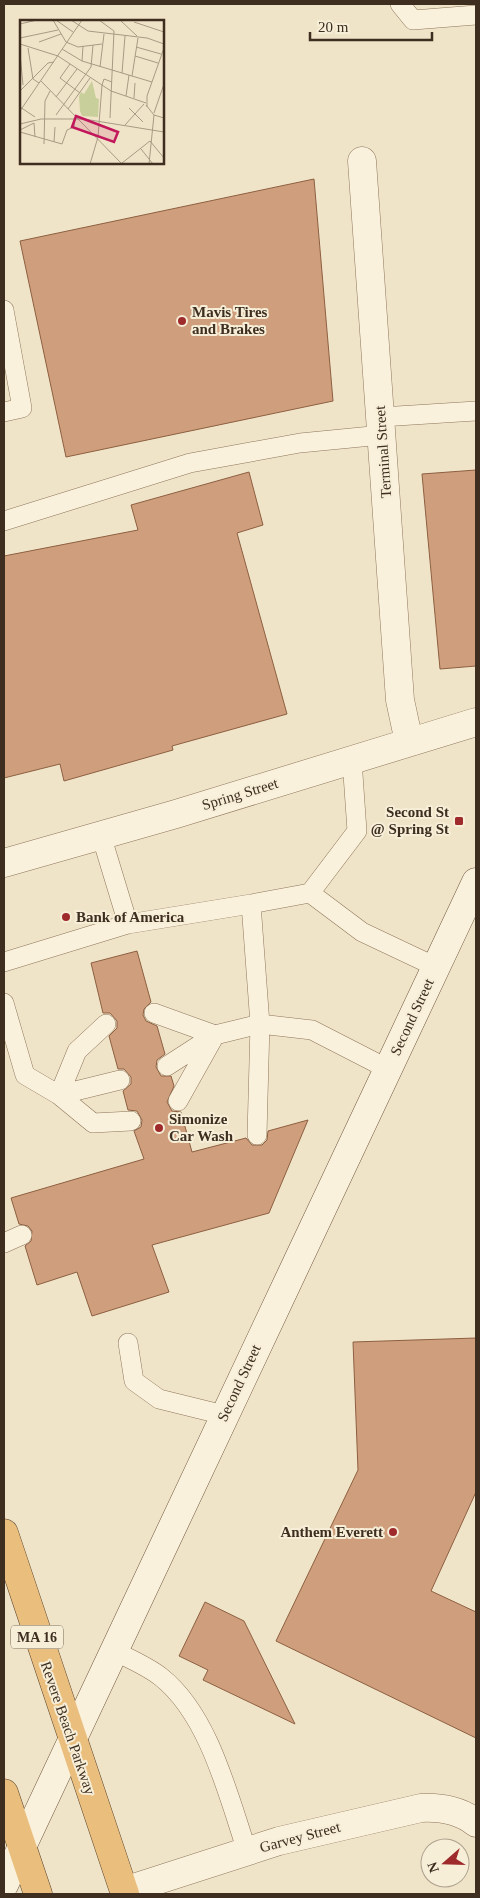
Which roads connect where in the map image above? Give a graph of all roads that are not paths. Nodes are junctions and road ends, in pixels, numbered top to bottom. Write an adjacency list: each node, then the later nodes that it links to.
1 (400, 4): 2 (lane)
2 (476, 15)
3 (362, 162): 7 (street, Terminal Street)
4 (4, 310): 6 (lane)
5 (476, 411): 7 (lane)
6 (4, 412)
7 (381, 426): 8 (lane); 10 (street, Terminal Street)
8 (4, 521)
9 (476, 722): 10 (street, Spring Street)
10 (409, 742): 11 (street, Spring Street)
11 (352, 760): 12 (street, Spring Street); 15 (lane)
12 (101, 835): 13 (street, Spring Street); 17 (lane)
13 (4, 863)
14 (476, 882): 19 (street, Second Street)
15 (310, 893): 16 (lane); 19 (lane)
16 (251, 904): 17 (lane); 23 (lane)
17 (128, 924): 18 (lane)
18 (4, 962)
19 (436, 967): 26 (street, Second Street)
20 (4, 1003): 28 (lane)
21 (154, 1012): 24 (lane)
22 (106, 1024): 28 (lane)
23 (260, 1024): 24 (lane); 26 (lane); 31 (lane)
24 (215, 1035): 25 (lane); 29 (lane)
25 (167, 1066)
26 (388, 1069): 35 (street, Second Street)
27 (120, 1080): 28 (lane)
28 (59, 1095): 30 (lane)
29 (178, 1101)
30 (131, 1121)
31 (257, 1135)
32 (22, 1235): 33 (lane)
33 (4, 1243)
34 (128, 1343): 35 (lane)
35 (224, 1415): 37 (street, Second Street)
36 (4, 1533): 38 (highway, Revere Beach Parkway / MA 16)
37 (114, 1651): 38 (street, Second Street); 42 (lane)
38 (72, 1740): 41 (street, Second Street); 44 (highway, Revere Beach Parkway / MA 16)
39 (4, 1793): 41 (highway)
40 (476, 1823): 42 (street, Garvey Street)
41 (22, 1847): 43 (street, Second Street); 45 (highway)
42 (247, 1850): 44 (street, Garvey Street)
43 (4, 1885)
44 (125, 1892)
45 (38, 1894)

